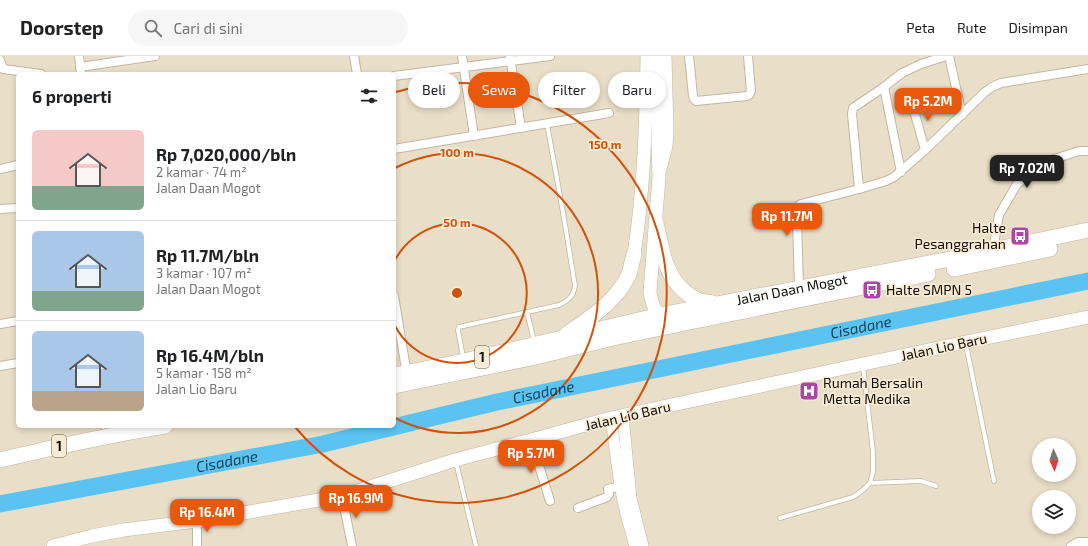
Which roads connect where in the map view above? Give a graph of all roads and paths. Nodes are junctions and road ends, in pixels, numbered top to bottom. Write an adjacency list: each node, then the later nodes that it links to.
1 (79, 56): 16 (street)
2 (153, 56): 16 (street)
3 (354, 56): 18 (street)
4 (462, 56): 14 (street)
5 (550, 56): 12 (street)
6 (647, 56): 41 (main road)
7 (658, 56): 33 (main road)
8 (666, 56): 33 (street)
9 (689, 56): 10 (street)
10 (748, 56)
11 (947, 56): 20 (street); 23 (street)
12 (510, 59): 14 (street); 25 (street)
13 (0, 60): 17 (street)
14 (463, 67): 19 (street); 26 (street)
15 (1088, 69): 23 (street)
16 (80, 70)
17 (26, 72)
18 (357, 72)
19 (396, 76)
20 (884, 86): 32 (street); 34 (street)
21 (911, 100): 28 (street)
22 (609, 113): 24 (street)
23 (962, 115): 28 (street)
24 (547, 123): 25 (street); 44 (lane)
25 (521, 128): 26 (street)
26 (474, 136): 27 (street)
27 (396, 149)
28 (925, 150): 32 (street)
29 (1088, 151): 40 (street)
30 (16, 165): 31 (street)
31 (0, 168)
32 (901, 172): 34 (street)
33 (659, 177): 37 (main road)
34 (859, 189): 42 (street)
35 (16, 208): 36 (street)
36 (0, 209)
37 (656, 223): 43 (highway); 45 (main road)
38 (1088, 230): 40 (highway, Jalan Daan Mogot / 1)
39 (1088, 241): 42 (highway, Jalan Daan Mogot / 1)
40 (993, 250): 42 (highway, Jalan Daan Mogot / 1)
41 (634, 255): 51 (highway)
42 (808, 291): 43 (highway, Jalan Daan Mogot / 1); 49 (highway, Jalan Daan Mogot / 1)
43 (720, 304): 45 (highway, Jalan Daan Mogot / 1)
44 (527, 312): 53 (lane); 54 (lane)
45 (660, 315): 49 (main road, Jalan Daan Mogot); 51 (highway, Jalan Daan Mogot / 1)
46 (1088, 317): 52 (main road, Jalan Lio Baru)
47 (396, 320): 58 (street)
48 (16, 321): 50 (street)
49 (685, 323): 58 (highway, Jalan Daan Mogot / 1)
50 (0, 324)
51 (558, 340): 53 (highway, Jalan Daan Mogot / 1)
52 (966, 342): 56 (main road, Jalan Lio Baru); 65 (lane)
53 (534, 345): 54 (highway, Jalan Daan Mogot / 1)
54 (464, 361): 58 (highway, Jalan Daan Mogot / 1)
55 (16, 363): 57 (street)
56 (862, 364): 59 (main road, Jalan Lio Baru); 66 (lane)
57 (0, 366)
58 (401, 380)
59 (617, 417): 61 (main road, Jalan Lio Baru); 67 (street); 81 (street)
60 (110, 428): 62 (highway, 1); 63 (highway, 1)
61 (531, 440): 64 (main road, Jalan Lio Baru); 70 (street)
62 (0, 451)
63 (0, 460)
64 (455, 460): 69 (main road, Jalan Lio Baru); 79 (lane)
65 (994, 481)
66 (870, 482): 68 (lane); 72 (lane)
67 (620, 486): 71 (street); 80 (street)
68 (936, 486)
69 (342, 496): 73 (main road, Jalan Lio Baru); 78 (street)
70 (550, 501)
71 (578, 508)
72 (780, 518)
73 (197, 521): 75 (main road, Jalan Lio Baru); 77 (street)
74 (1088, 542): 82 (street)
75 (67, 544): 76 (main road, Jalan Lio Baru)
76 (53, 546)
77 (197, 546)
78 (352, 546)
79 (476, 546)
80 (635, 546)
81 (643, 546)
82 (1071, 546)

